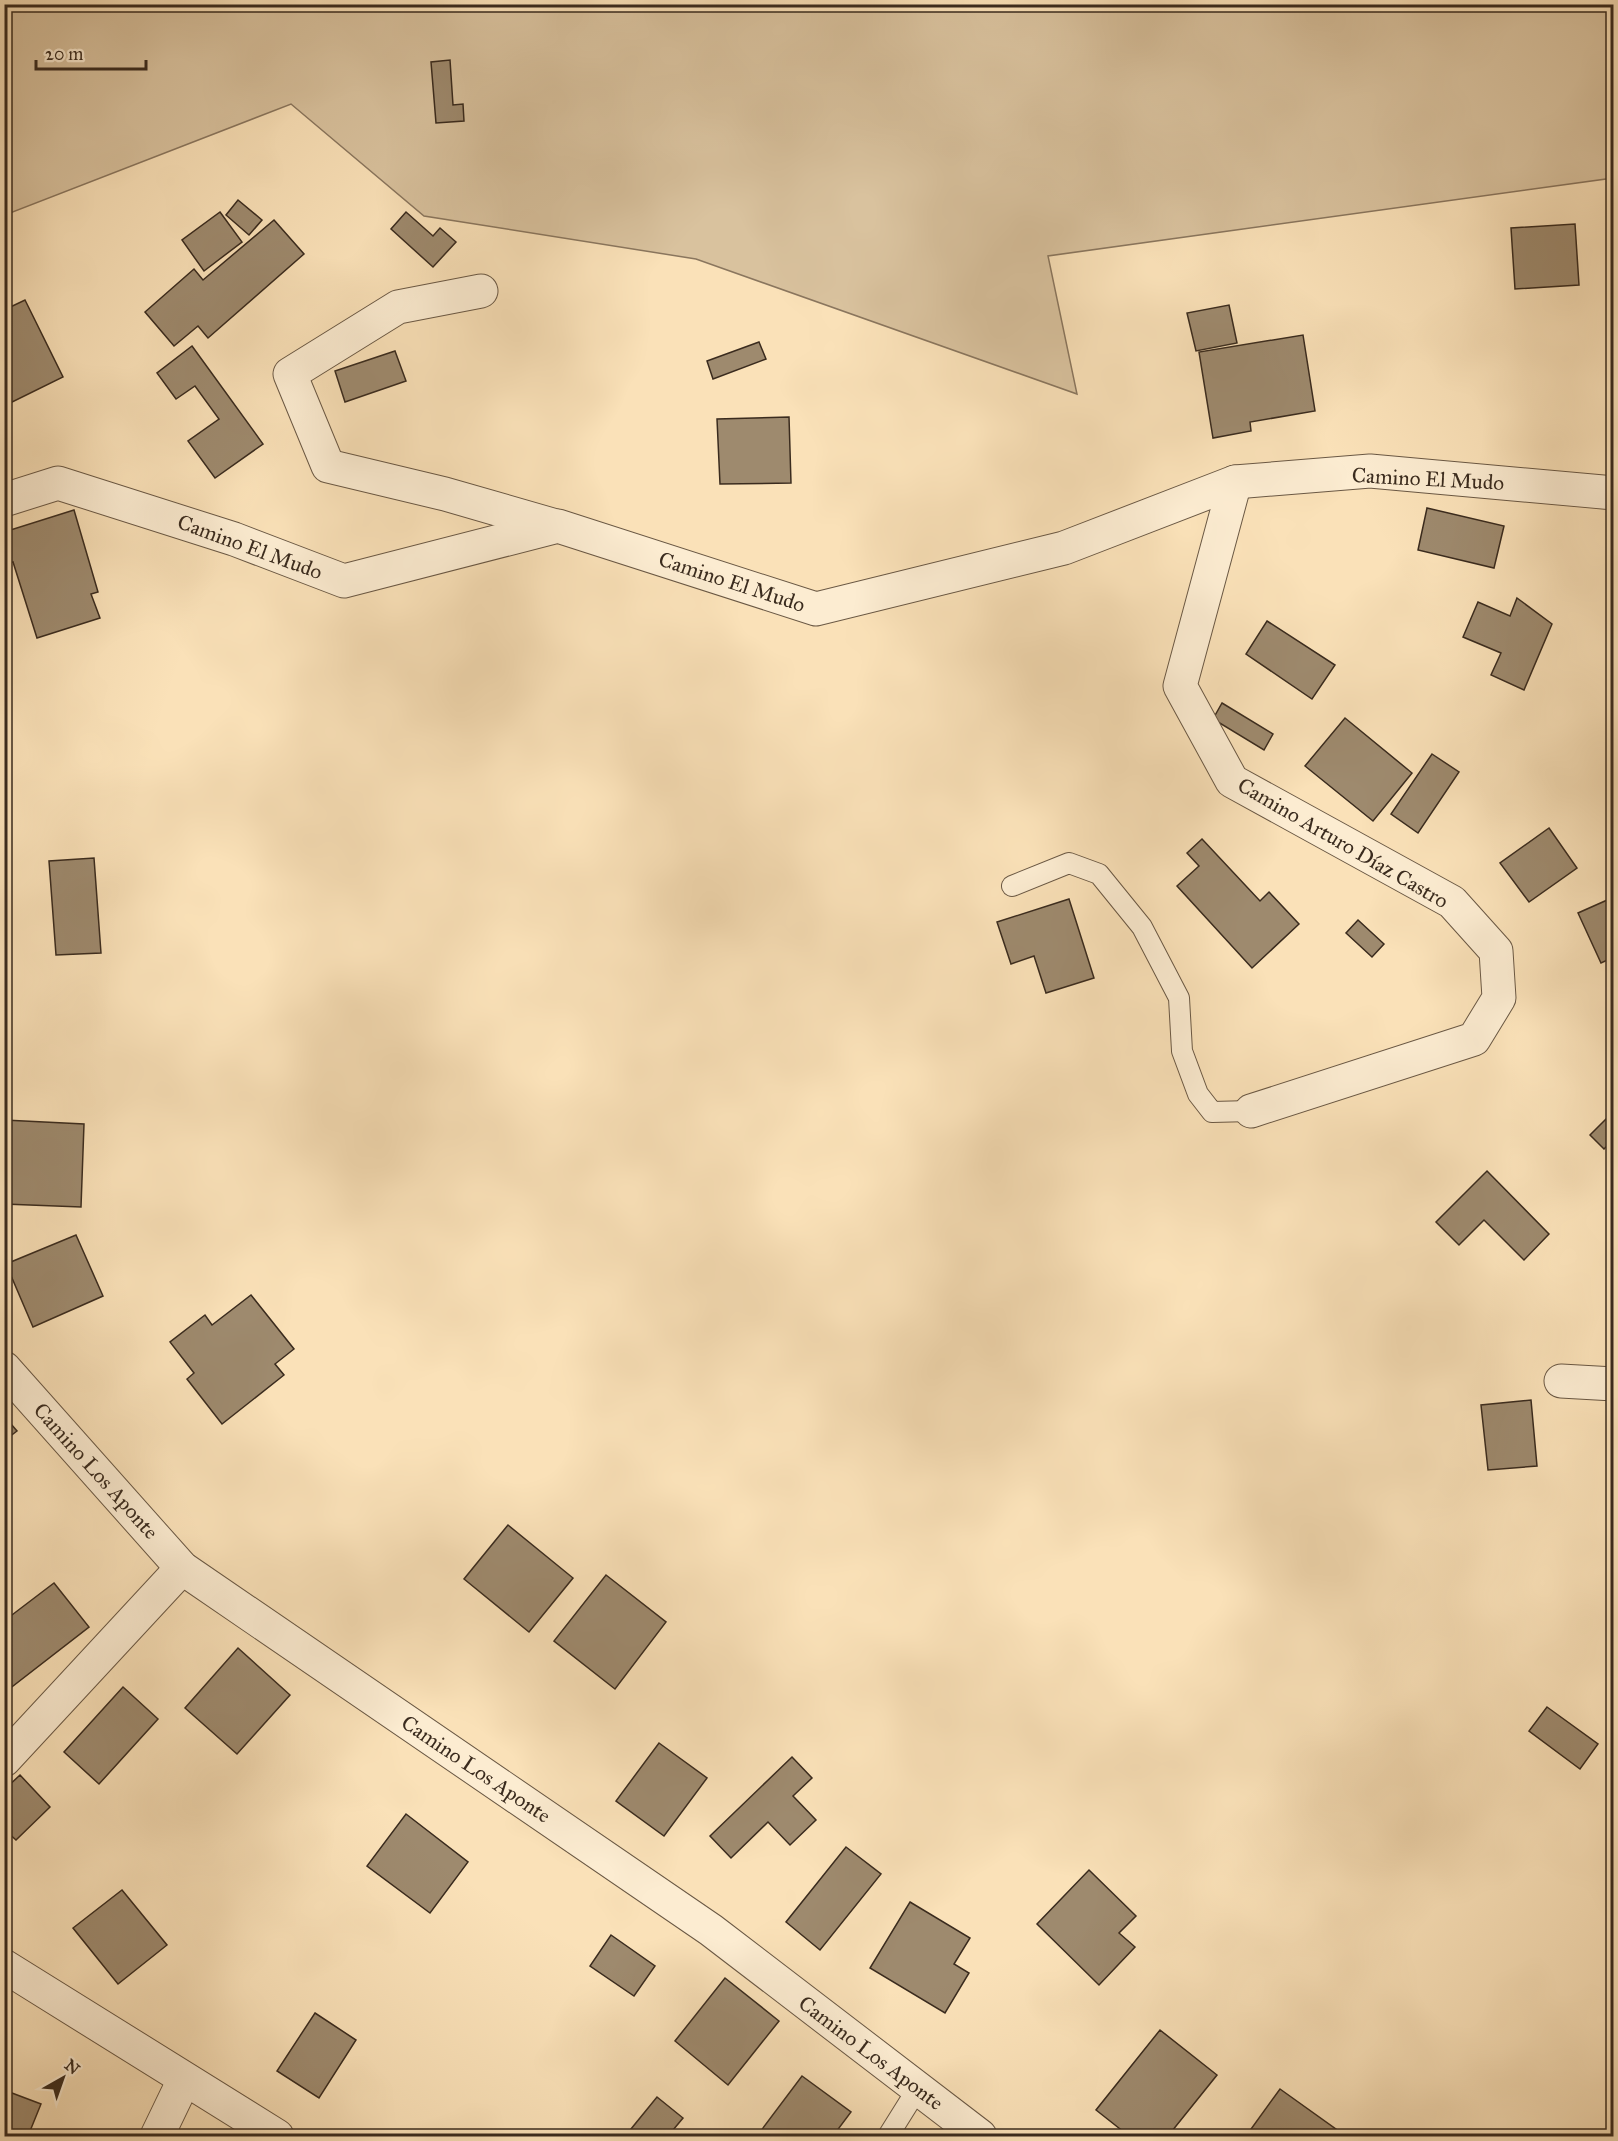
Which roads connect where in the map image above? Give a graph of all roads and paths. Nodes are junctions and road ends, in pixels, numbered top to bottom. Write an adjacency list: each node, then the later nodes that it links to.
1 (481, 291): 5 (street)
2 (1235, 482): 3 (street, Camino El Mudo); 5 (street, Camino El Mudo); 7 (street, Camino Arturo Díaz Castro)
3 (1614, 493)
4 (4, 500): 5 (street, Camino El Mudo)
5 (558, 526)
6 (1012, 886): 7 (lane)
7 (1251, 1111)
8 (4, 1368): 11 (street, Camino Los Aponte)
9 (1561, 1381): 10 (street)
10 (1614, 1383)
11 (182, 1568): 12 (street); 15 (street, Camino Los Aponte)
12 (4, 1760)
13 (4, 1966): 14 (street)
14 (184, 2079): 16 (street); 17 (street)
15 (918, 2088): 18 (lane); 19 (street, Camino Los Aponte)
16 (157, 2136)
17 (277, 2136)
18 (888, 2136)
19 (980, 2136)

